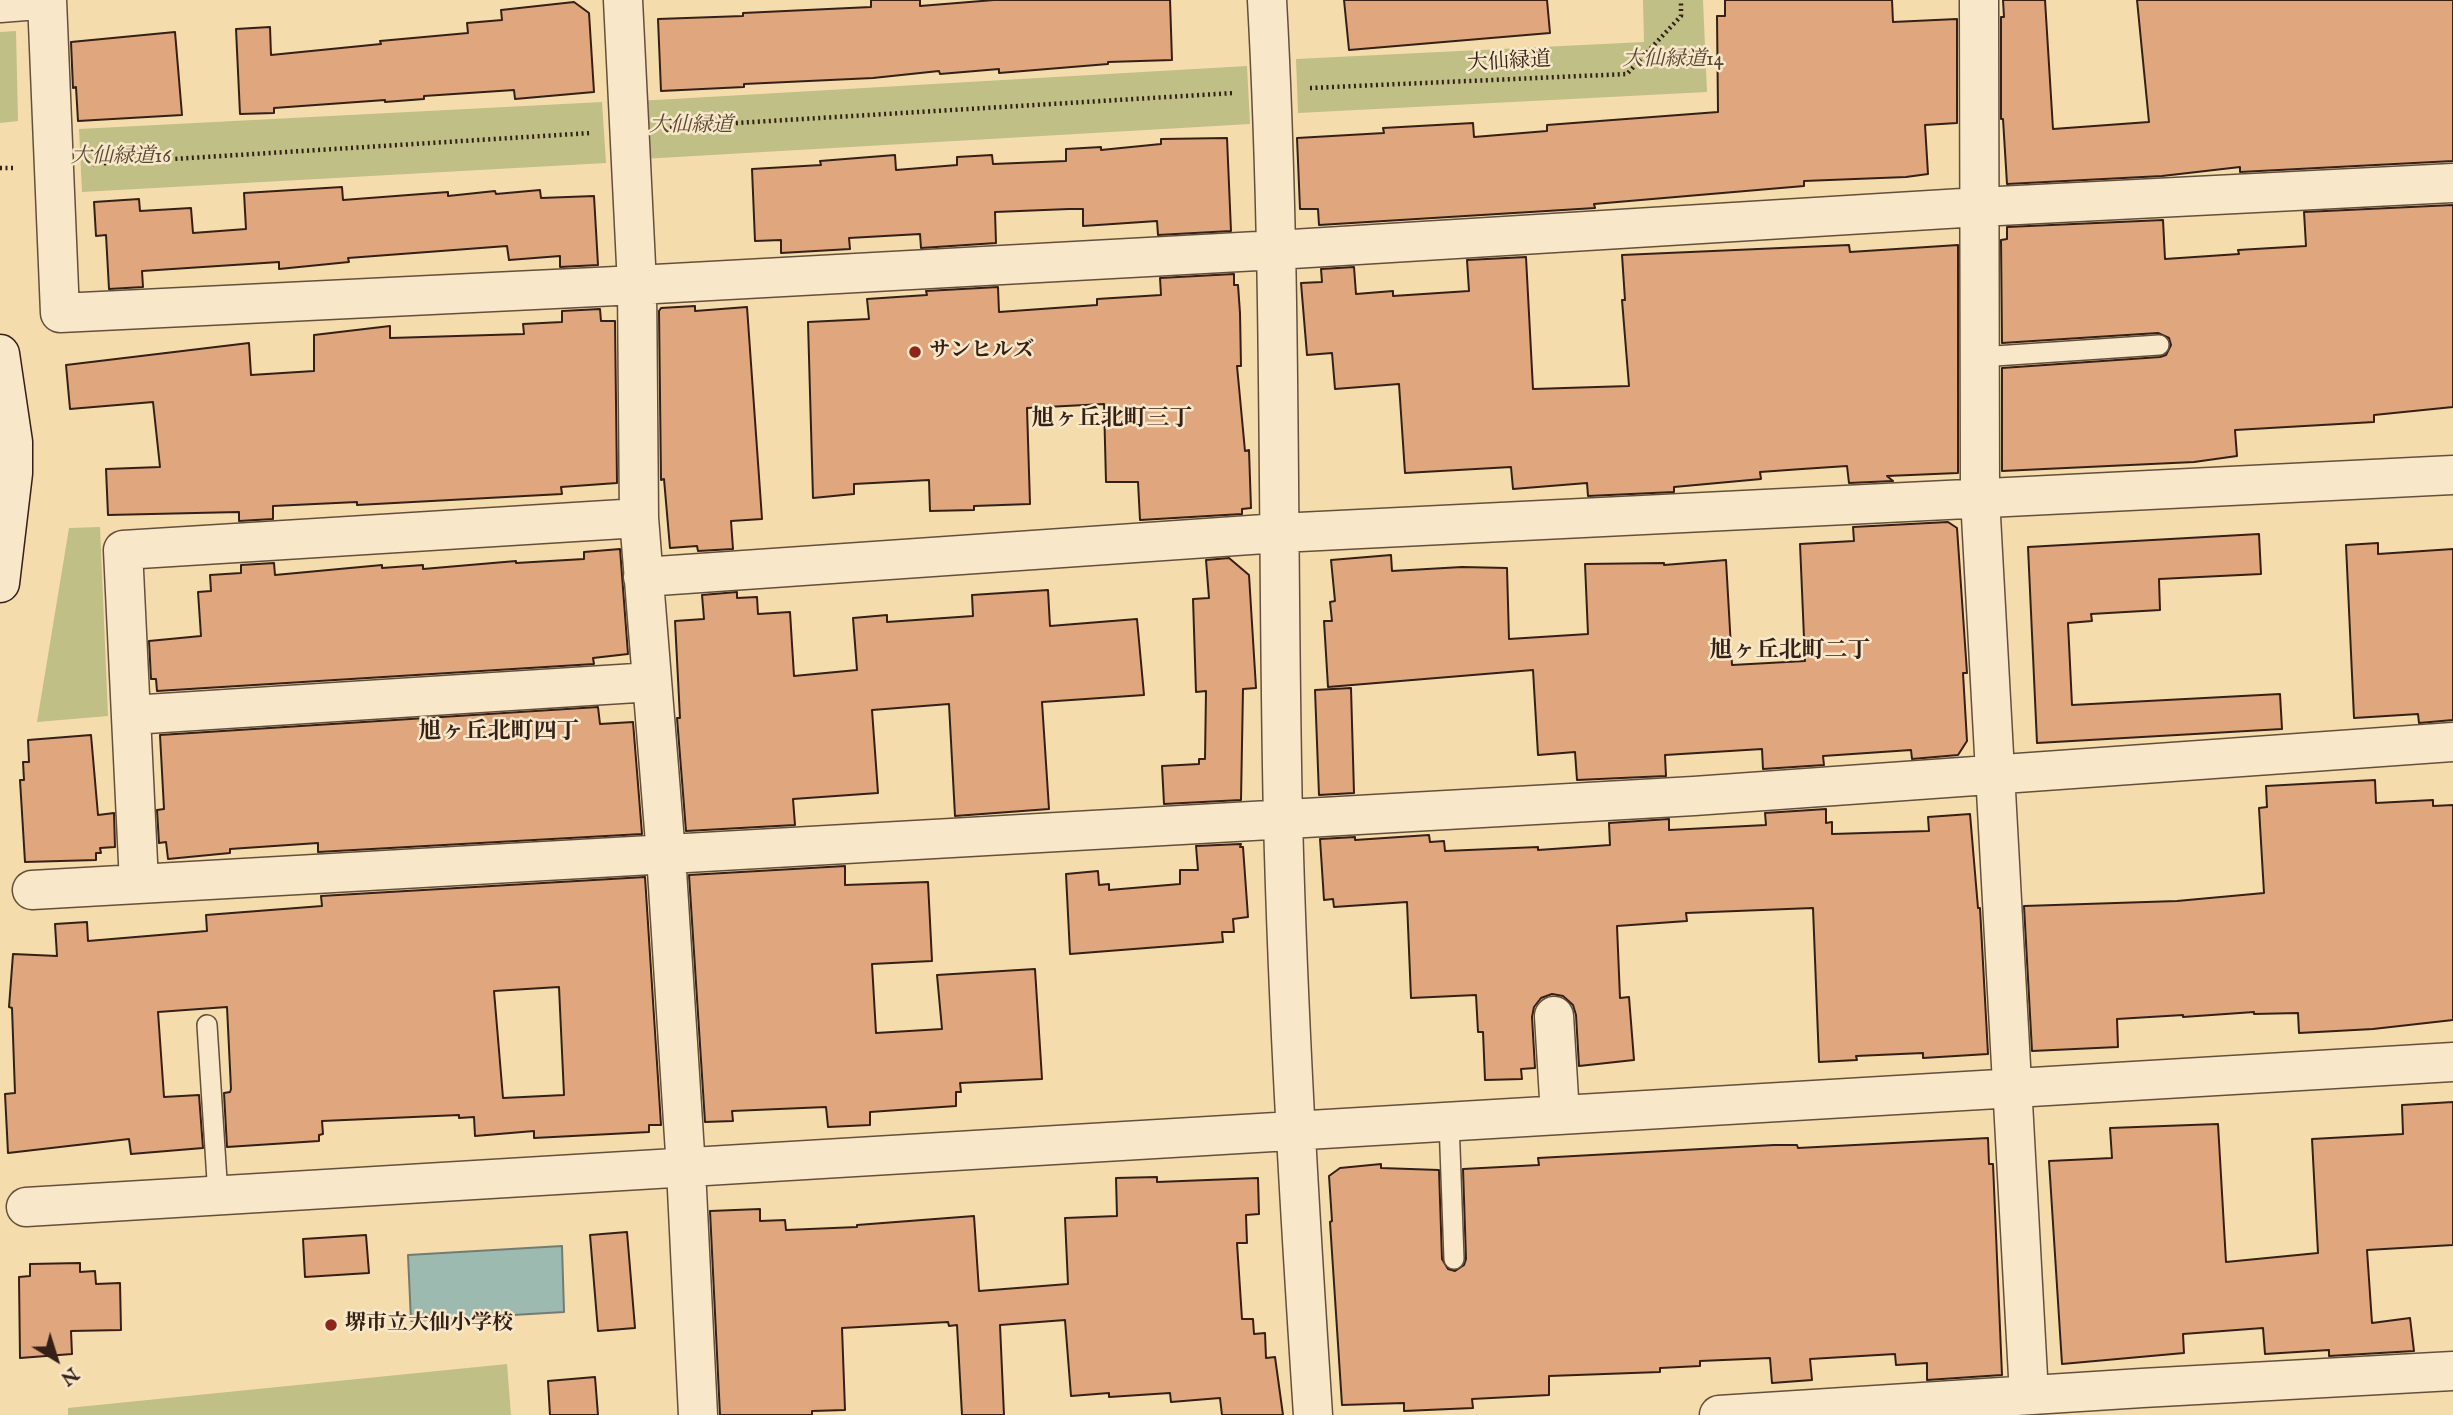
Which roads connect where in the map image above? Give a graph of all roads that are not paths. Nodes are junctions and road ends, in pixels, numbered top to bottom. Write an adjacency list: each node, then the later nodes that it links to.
1 (38, 0): 6 (street)
2 (47, 0): 10 (street)
3 (623, 0): 10 (street)
4 (1267, 0): 9 (street)
5 (1979, 0): 8 (street)
6 (0, 3)
7 (2453, 183): 8 (street)
8 (1979, 207): 9 (street); 13 (street)
9 (1276, 250): 10 (street); 17 (street)
10 (637, 285): 16 (street)
11 (2159, 345): 13 (lane)
12 (0, 354): 19 (street)
13 (1980, 357): 15 (street)
14 (2453, 475): 15 (street)
15 (1980, 498): 17 (street); 23 (street)
16 (639, 518): 18 (street); 21 (street)
17 (1279, 533): 18 (street); 24 (street)
18 (643, 577): 20 (street)
19 (0, 583)
20 (652, 682): 21 (street); 25 (street)
21 (131, 715): 26 (street)
22 (2453, 742): 23 (street)
23 (1995, 774): 24 (street); 31 (street)
24 (1283, 820): 25 (street); 34 (street)
25 (666, 855): 26 (street); 35 (street)
26 (139, 883): 27 (street)
27 (32, 890)
28 (1554, 1016): 32 (street)
29 (206, 1025): 36 (lane)
30 (2453, 1062): 31 (street)
31 (2012, 1087): 32 (street); 40 (street)
32 (1560, 1115): 33 (street)
33 (1449, 1121): 34 (street); 38 (lane)
34 (1295, 1129): 35 (street); 42 (street)
35 (686, 1169): 36 (street); 41 (street)
36 (218, 1196): 37 (street)
37 (26, 1207)
38 (1454, 1259)
39 (2453, 1371): 40 (street)
40 (2029, 1395): 43 (street)
41 (698, 1415)
42 (1313, 1415)
43 (1719, 1415)

